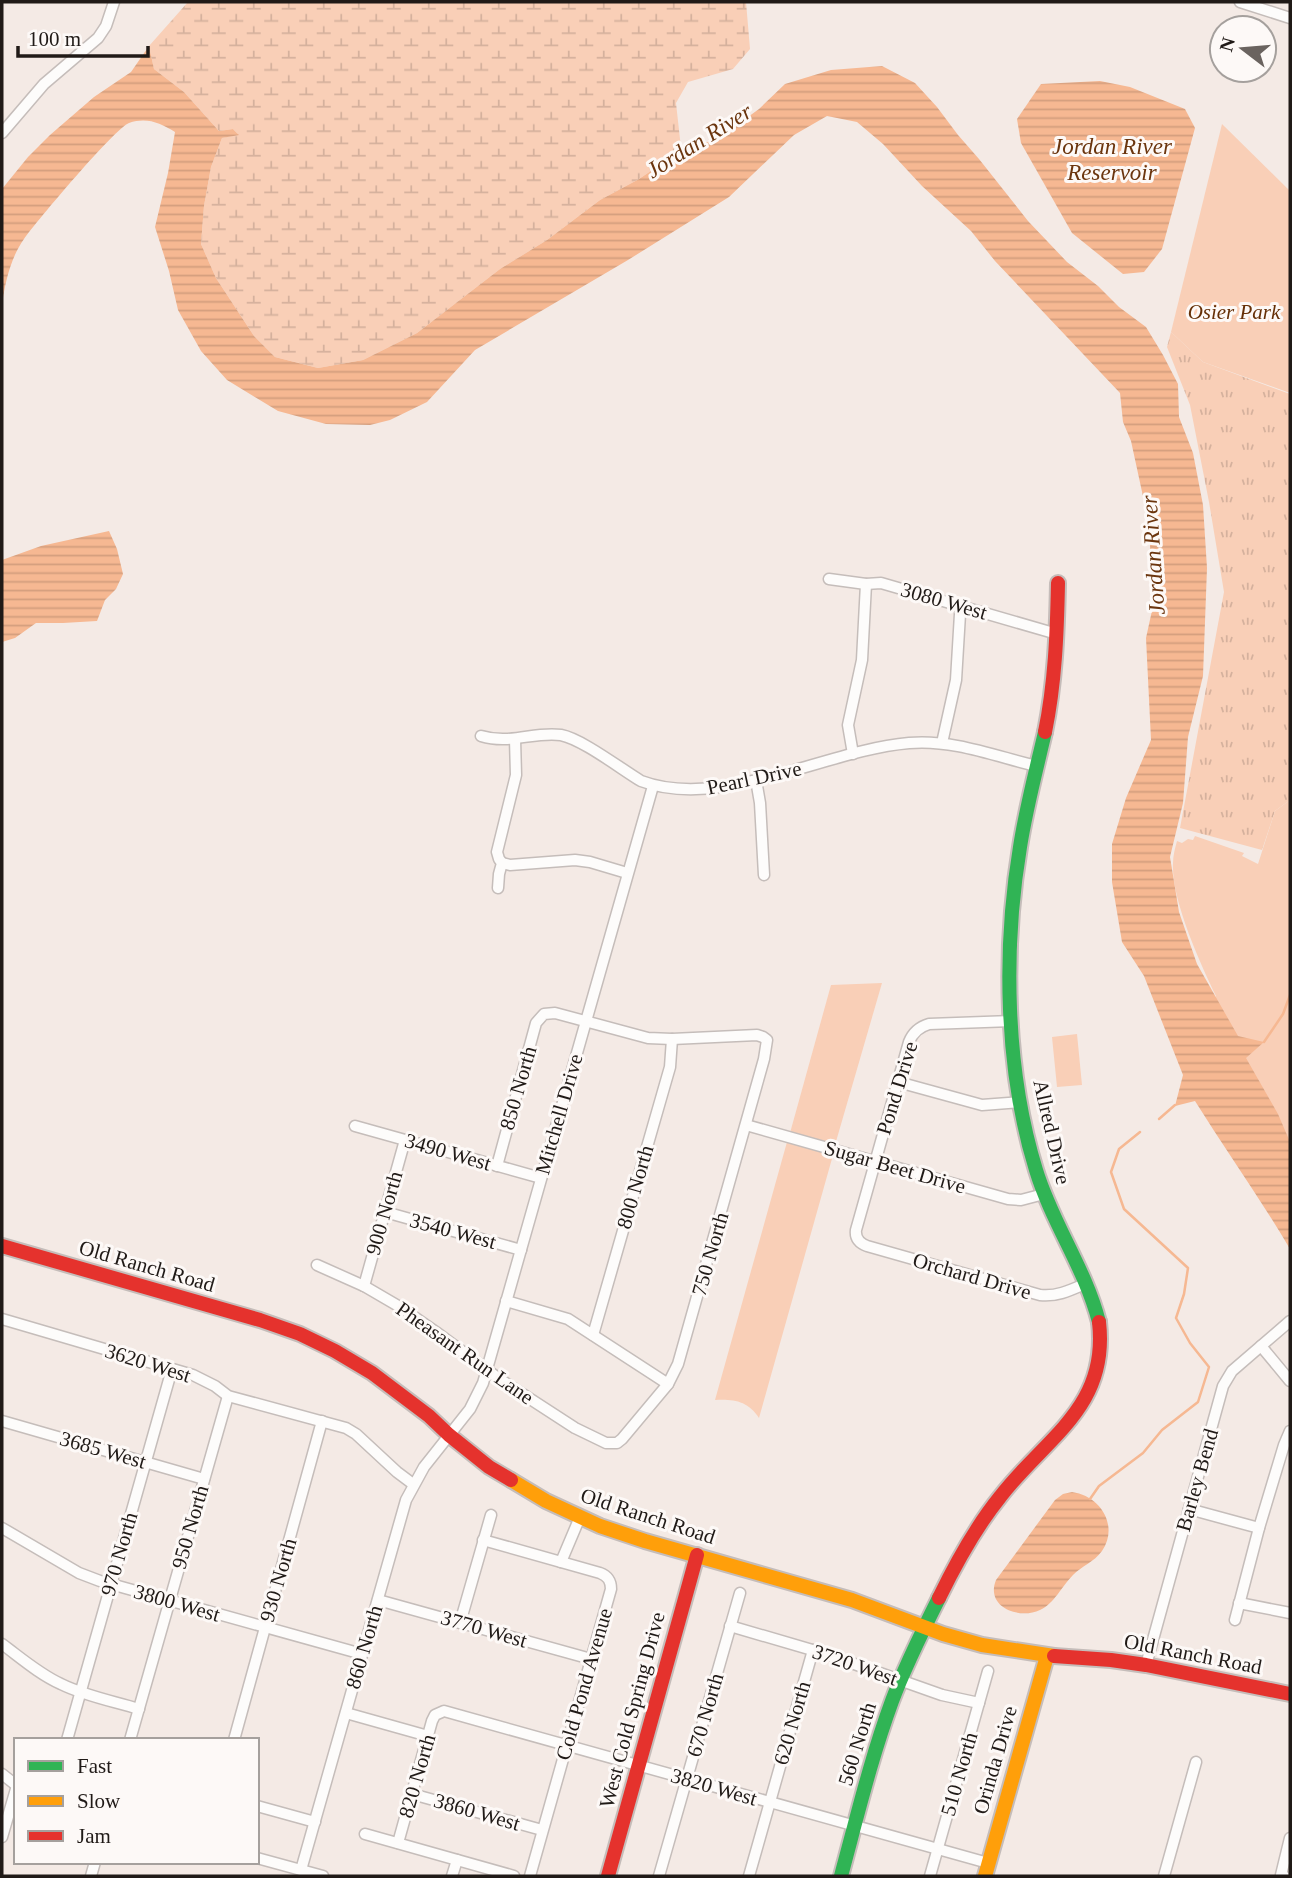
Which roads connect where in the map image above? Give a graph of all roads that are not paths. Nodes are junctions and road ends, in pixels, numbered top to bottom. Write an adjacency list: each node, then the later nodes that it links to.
1 (114, 2): 4 (street)
2 (1240, 2): 3 (street)
3 (1290, 18)
4 (2, 134)
5 (829, 579): 7 (street, 3080 West)
6 (1058, 583): 9 (street, Allred Drive)
7 (866, 584): 8 (street, 3080 West); 13 (street)
8 (962, 606): 9 (street, 3080 West); 12 (street)
9 (1057, 634): 14 (street, Allred Drive)
10 (481, 736): 11 (street, Pearl Drive)
11 (516, 740): 16 (street, Pearl Drive); 17 (street)
12 (942, 743): 13 (street, Pearl Drive); 14 (street, Pearl Drive)
13 (853, 754): 15 (street, Pearl Drive)
14 (1036, 766): 22 (street, Allred Drive)
15 (756, 780): 16 (street, Pearl Drive); 19 (street)
16 (653, 786): 18 (street, Mitchell Drive)
17 (502, 863): 18 (street); 20 (street)
18 (627, 873): 21 (street, Mitchell Drive)
19 (764, 875)
20 (498, 888)
21 (585, 1021): 23 (street); 30 (street, 850 North); 31 (street, Mitchell Drive)
22 (1012, 1021): 24 (street, Pond Drive); 25 (street, Allred Drive)
23 (671, 1039): 26 (street, 750 North); 43 (street, 800 North)
24 (898, 1082): 25 (street); 29 (street, Pond Drive)
25 (1021, 1102): 32 (street, Allred Drive)
26 (746, 1125): 29 (street, Sugar Beet Drive); 48 (street, 750 North)
27 (355, 1126): 28 (street, 3490 West)
28 (405, 1140): 30 (street, 3490 West); 33 (street, 900 North)
29 (875, 1162): 32 (street, Sugar Beet Drive); 34 (street, Pond Drive)
30 (497, 1166): 31 (street, 3490 West)
31 (541, 1178): 36 (street, Mitchell Drive)
32 (1044, 1194): 38 (street, Allred Drive)
33 (385, 1212): 36 (street, 3540 West); 39 (street, 900 North)
34 (858, 1240): 38 (street, Orchard Drive)
35 (2, 1246): 53 (street, Old Ranch Road)
36 (521, 1250): 40 (street, Mitchell Drive)
37 (317, 1265): 39 (street, Pheasant Run Lane)
38 (1087, 1283): 76 (street, Allred Drive)
39 (364, 1286): 46 (street, Pheasant Run Lane)
40 (506, 1301): 43 (street); 46 (street, Mitchell Drive)
41 (2, 1320): 45 (street, 3620 West)
42 (1290, 1321): 44 (street, Barley Bend)
43 (593, 1335): 48 (street)
44 (1261, 1346): 47 (street); 58 (street, Barley Bend)
45 (172, 1369): 49 (street, 3620 West); 55 (street, 970 North)
46 (487, 1370): 53 (street, Mitchell Drive); 54 (street, Pheasant Run Lane)
47 (1290, 1381)
48 (668, 1384): 54 (street, 750 North)
49 (228, 1396): 51 (street, 3620 West); 56 (street, 950 North)
50 (2, 1421): 55 (street, 3685 West)
51 (322, 1421): 57 (street, 3620 West); 75 (street, 930 North)
52 (1290, 1431): 62 (street)
53 (449, 1435): 57 (street, 860 North); 60 (street, Old Ranch Road)
54 (611, 1444)
55 (145, 1461): 56 (street, 3685 West); 66 (street, 970 North)
56 (204, 1479): 69 (street, 950 North)
57 (414, 1484): 68 (street, 860 North)
58 (1189, 1509): 62 (street); 82 (street, Barley Bend)
59 (491, 1514): 63 (street)
60 (580, 1517): 64 (street, Old Ranch Road); 65 (street)
61 (2, 1528): 66 (street, 3800 West)
62 (1259, 1528): 70 (street)
63 (483, 1540): 65 (street, Cold Pond Avenue); 73 (street)
64 (696, 1555): 76 (street, Old Ranch Road); 97 (street, West Cold Spring Drive)
65 (561, 1562): 81 (street, Cold Pond Avenue)
66 (111, 1584): 69 (street, 3800 West); 85 (street, 970 North)
67 (740, 1593): 74 (street, 670 North)
68 (378, 1600): 73 (street, 3770 West); 79 (street, 860 North)
69 (170, 1601): 75 (street, 3800 West); 88 (street, 950 North)
70 (1239, 1603): 71 (street); 72 (street)
71 (1290, 1612)
72 (1236, 1620)
73 (460, 1623): 81 (street, 3770 West)
74 (730, 1626): 78 (street, 3720 West); 98 (street, 670 North)
75 (265, 1627): 79 (street, 3800 West); 94 (street, 930 North)
76 (925, 1627): 80 (street, Old Ranch Road); 84 (street, 560 North)
77 (2, 1644): 85 (street)
78 (813, 1650): 84 (street, 3720 West); 101 (street, 620 North)
79 (362, 1654): 90 (street, 860 North)
80 (1046, 1656): 82 (street, Old Ranch Road); 114 (street, Orinda Drive)
81 (591, 1659): 95 (street, Cold Pond Avenue)
82 (1146, 1665): 86 (street, Old Ranch Road)
83 (988, 1671): 87 (street, 510 North)
84 (900, 1681): 87 (street, 3720 West); 104 (street, 560 North)
85 (81, 1692): 88 (street); 92 (street, 970 North)
86 (1290, 1694)
87 (979, 1703): 110 (street, 510 North)
88 (139, 1709): 93 (street, 950 North)
89 (440, 1712): 91 (street, 820 North); 95 (street, 3820 West)
90 (346, 1713): 91 (street); 103 (street, 860 North)
91 (428, 1736): 100 (street, 820 North)
92 (68, 1738)
93 (131, 1738)
94 (235, 1738)
95 (567, 1745): 97 (street, 3820 West); 105 (street, Cold Pond Avenue)
96 (1196, 1762): 125 (street)
97 (639, 1766): 98 (street, 3820 West); 120 (street, West Cold Spring Drive)
98 (687, 1779): 101 (street, 3820 West); 121 (street, 670 North)
99 (14, 1794): 107 (street)
100 (412, 1794): 105 (street, 3860 West); 109 (street, 820 North)
101 (770, 1802): 104 (street, 3820 West); 122 (street, 620 North)
102 (259, 1807): 103 (street)
103 (315, 1822): 113 (street, 860 North)
104 (855, 1826): 110 (street, 3820 West); 123 (street, 560 North)
105 (542, 1830): 119 (street, Cold Pond Avenue)
106 (365, 1834): 109 (street)
107 (2, 1837)
108 (1290, 1838): 115 (street)
109 (398, 1843): 112 (street)
110 (938, 1849): 114 (street, 3820 West); 124 (street, 510 North)
111 (259, 1859): 113 (street)
112 (457, 1860): 117 (street); 118 (street)
113 (302, 1870): 116 (street)
114 (986, 1870)
115 (1282, 1875)
116 (323, 1876)
117 (452, 1876)
118 (514, 1876)
119 (530, 1876)
120 (608, 1876)
121 (659, 1876)
122 (749, 1876)
123 (841, 1876)
124 (930, 1876)
125 (1164, 1876)

